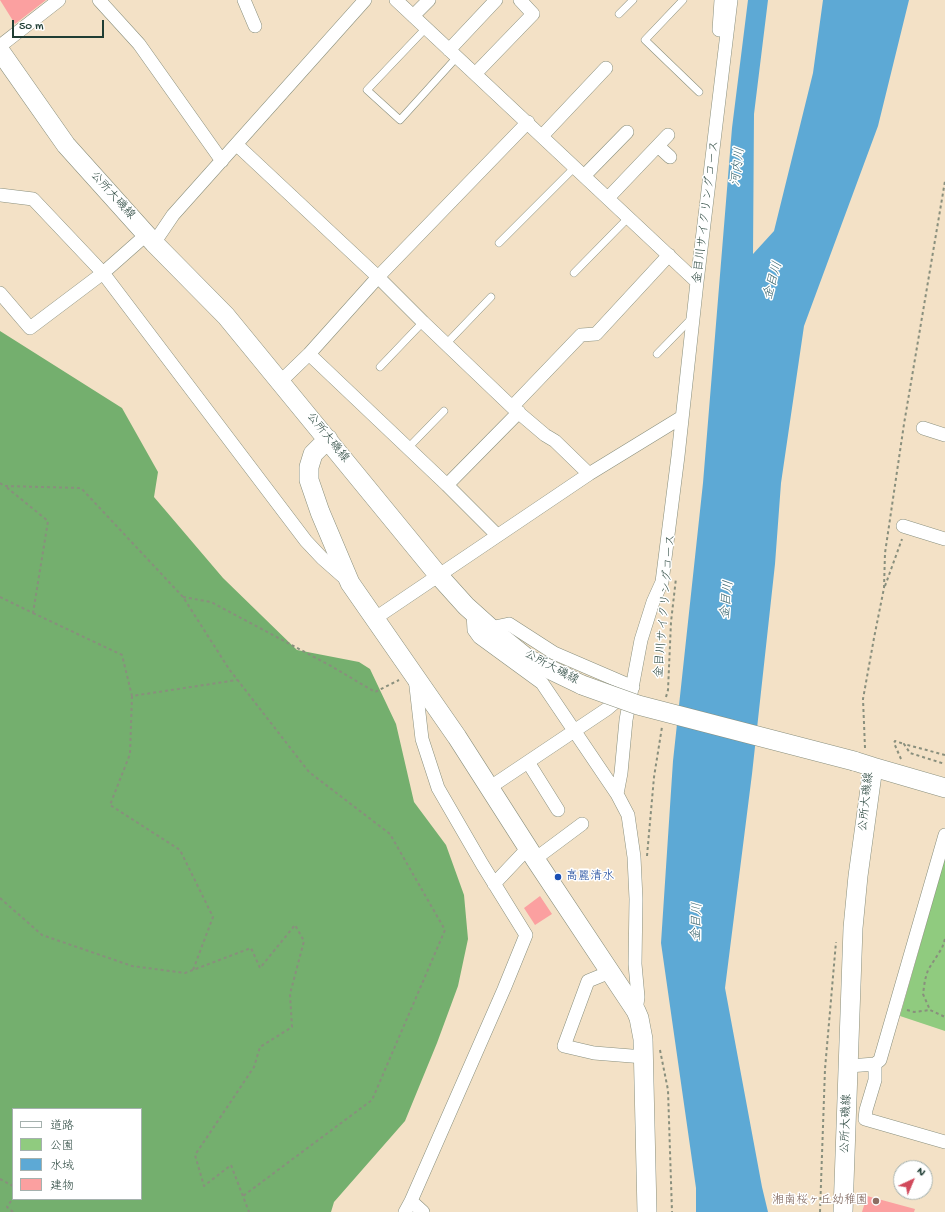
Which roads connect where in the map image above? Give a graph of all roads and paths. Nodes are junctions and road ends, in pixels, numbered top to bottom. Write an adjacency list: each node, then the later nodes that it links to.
1 (59, 0): 17 (street)
2 (99, 0): 31 (street)
3 (244, 0): 15 (street)
4 (365, 0): 28 (street)
5 (396, 0): 14 (street)
6 (429, 0): 14 (street)
7 (496, 0): 19 (street)
8 (520, 0): 22 (street)
9 (633, 0): 13 (lane)
10 (683, 0): 23 (lane)
11 (731, 0): 20 (street)
12 (718, 3): 20 (street)
13 (619, 14)
14 (413, 16): 16 (street)
15 (255, 26)
16 (426, 28): 19 (street); 19 (lane)
17 (0, 46)
18 (0, 51): 37 (main road, 公所大磯線)
19 (453, 53): 22 (street)
20 (724, 57): 43 (street)
21 (606, 68): 27 (street)
22 (475, 74): 24 (street)
23 (699, 92)
24 (528, 122): 27 (street); 42 (street)
25 (627, 132): 32 (street)
26 (668, 135): 29 (street)
27 (542, 136): 32 (street)
28 (237, 145): 31 (street); 42 (street)
29 (658, 146): 30 (street); 35 (street)
30 (670, 157)
31 (222, 161): 37 (street)
32 (580, 171): 35 (street); 38 (lane)
33 (945, 181): 70 (path)
34 (0, 195): 40 (street)
35 (608, 198): 36 (street)
36 (629, 217): 39 (street); 41 (lane)
37 (150, 239): 40 (street); 52 (main road, 公所大磯線)
38 (499, 243)
39 (669, 255): 43 (street); 53 (street)
40 (103, 272): 44 (street); 69 (street)
41 (574, 273)
42 (378, 278): 47 (street); 49 (street)
43 (697, 282): 46 (street)
44 (0, 293)
45 (492, 297): 48 (lane)
46 (694, 316): 50 (lane); 55 (street)
47 (423, 322): 48 (street); 51 (lane)
48 (446, 344): 53 (street)
49 (309, 354): 52 (street); 59 (street)
50 (657, 354)
51 (380, 367)
52 (280, 382): 58 (main road, 公所大磯線)
53 (516, 409): 60 (street); 62 (street)
54 (444, 411): 59 (lane)
55 (682, 417): 60 (street); 79 (street)
56 (923, 428): 57 (street)
57 (945, 435)
58 (328, 439): 67 (main road, 公所大磯線); 69 (main road)
59 (408, 448): 62 (street)
60 (589, 474): 65 (street)
61 (0, 484): 63 (path)
62 (447, 485): 65 (street)
63 (4, 486): 72 (path); 73 (path)
64 (905, 526): 66 (street); 70 (path)
65 (497, 535): 67 (street)
66 (945, 539)
67 (439, 576): 74 (main road, 公所大磯線); 75 (street)
68 (677, 576): 81 (path, 金目川サイクリングコース)
69 (350, 583): 75 (main road)
70 (884, 588): 86 (path)
71 (0, 597): 73 (path)
72 (183, 597): 77 (path); 78 (path)
73 (32, 613): 80 (path)
74 (473, 613): 76 (main road, 公所大磯線); 83 (street)
75 (374, 619): 77 (main road)
76 (490, 628): 79 (street); 86 (main road, 公所大磯線, bridge)
77 (414, 676): 91 (main road); 98 (street)
78 (237, 680): 80 (path); 115 (path)
79 (633, 687): 83 (street); 92 (street)
80 (132, 696): 102 (path)
81 (665, 703)
82 (662, 723): 97 (path)
83 (575, 731): 88 (street); 92 (street)
84 (904, 744): 85 (path); 87 (path); 89 (path)
85 (945, 755)
86 (864, 760): 90 (main road); 111 (main road, 公所大磯線)
87 (902, 760)
88 (528, 762): 91 (street); 93 (street)
89 (945, 764)
90 (938, 786)
91 (490, 788): 96 (main road)
92 (617, 794): 106 (street)
93 (558, 810)
94 (582, 824): 96 (street)
95 (945, 835): 104 (street)
96 (532, 854): 98 (street); 103 (main road)
97 (647, 860)
98 (494, 884): 117 (street)
99 (0, 898): 102 (path)
100 (836, 939): 123 (path)
101 (945, 939): 105 (path)
102 (193, 970): 115 (path)
103 (610, 972): 106 (main road); 109 (street)
104 (894, 1007): 105 (path); 110 (street)
105 (930, 1010): 107 (path)
106 (636, 1011): 109 (main road)
107 (945, 1017)
108 (659, 1046): 122 (path)
109 (644, 1057): 121 (main road)
110 (875, 1064): 111 (street); 112 (street)
111 (849, 1066): 124 (main road, 公所大磯線)
112 (945, 1142)
113 (0, 1179): 114 (path)
114 (12, 1185)
115 (243, 1196): 119 (path)
116 (12, 1200): 118 (path)
117 (408, 1206): 120 (street)
118 (13, 1212)
119 (249, 1212)
120 (423, 1212)
121 (647, 1212)
122 (672, 1212)
123 (820, 1212)
124 (843, 1212)

